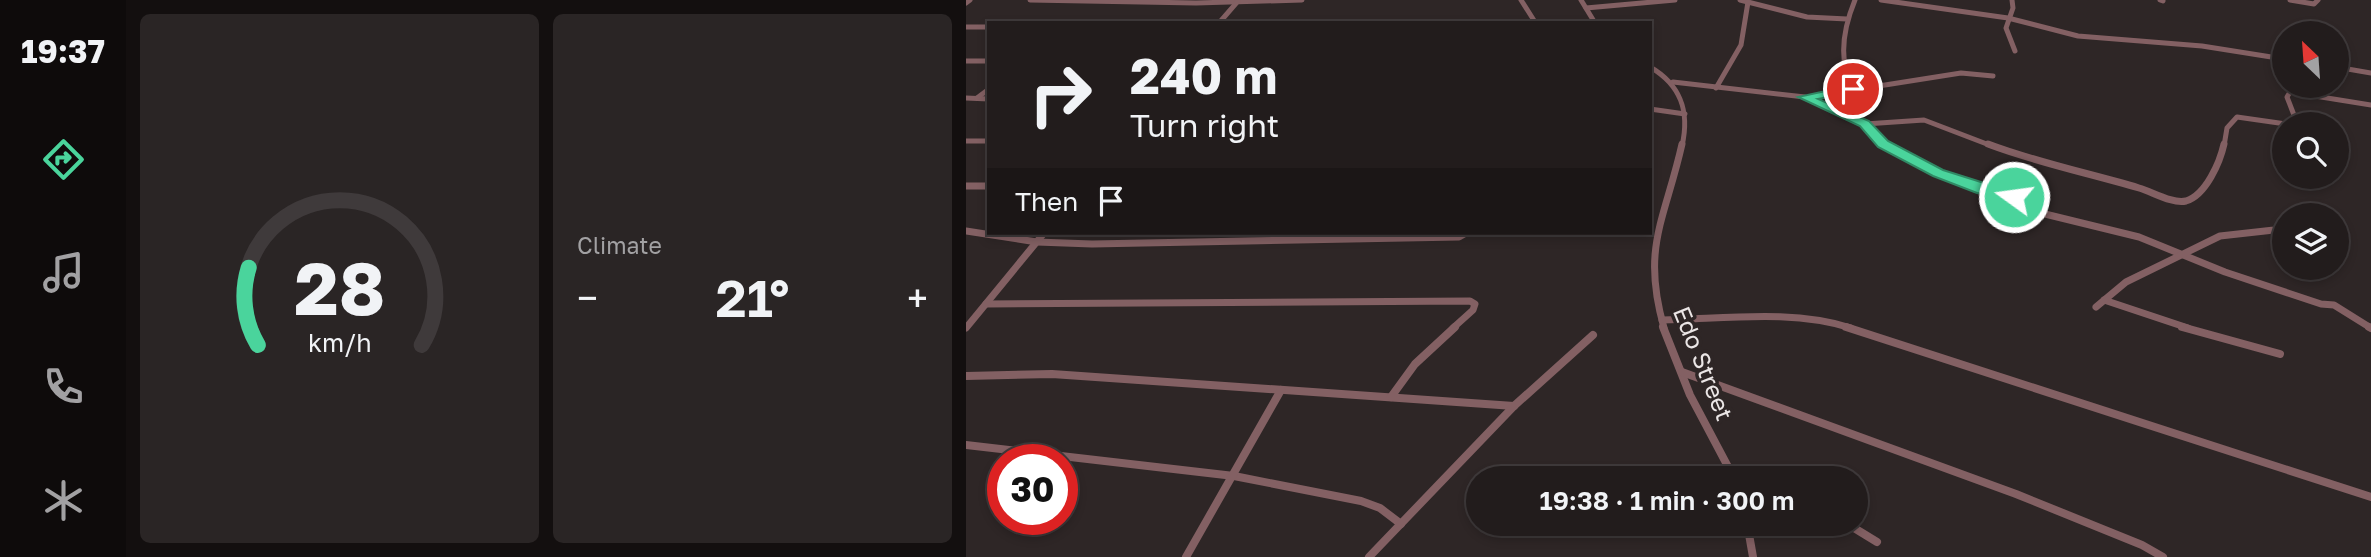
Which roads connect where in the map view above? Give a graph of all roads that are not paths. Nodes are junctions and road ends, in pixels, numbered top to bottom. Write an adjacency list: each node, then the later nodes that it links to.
1 (1030, 0): 2 (street)
2 (1238, 0): 3 (street); 18 (street)
3 (1302, 0)
4 (1521, 0): 19 (street)
5 (1581, 0): 15 (street)
6 (1675, 0): 13 (street)
7 (1740, 0): 14 (street)
8 (1855, 0): 17 (street)
9 (1881, 0): 16 (street)
10 (2012, 0): 16 (street)
11 (2290, 0): 12 (street)
12 (2318, 0)
13 (1644, 2): 15 (street)
14 (1748, 2): 17 (street); 32 (street)
15 (1586, 8): 20 (street)
16 (2008, 18): 23 (street); 24 (street)
17 (1847, 19): 33 (street)
18 (1221, 21)
19 (1534, 21)
20 (1594, 21)
21 (966, 27): 22 (street)
22 (987, 27)
23 (2015, 51)
24 (2272, 57)
25 (966, 61): 26 (street)
26 (987, 61)
27 (1652, 68): 31 (street)
28 (2349, 69): 29 (street)
29 (2371, 72)
30 (1993, 76): 33 (street)
31 (1673, 82): 32 (street); 42 (street, Edo Street)
32 (1716, 88): 35 (street)
33 (1853, 89): 35 (street)
34 (987, 91): 37 (street)
35 (1805, 97): 44 (street)
36 (966, 98): 37 (street)
37 (977, 99): 38 (street)
38 (987, 99)
39 (2371, 105): 41 (street)
40 (1652, 109): 42 (street)
41 (2293, 112)
42 (1685, 114): 60 (street, Edo Street)
43 (2272, 122): 44 (street)
44 (1865, 124): 56 (street)
45 (966, 141): 46 (street)
46 (987, 141)
47 (966, 186): 48 (street)
48 (987, 186)
49 (2272, 230): 56 (street)
50 (966, 231): 51 (street)
51 (987, 234)
52 (992, 235): 55 (street)
53 (1042, 235): 55 (street)
54 (1462, 235): 55 (street)
55 (1037, 242): 58 (street)
56 (2185, 253): 57 (street); 62 (street)
57 (2104, 300): 59 (street); 64 (street)
58 (986, 304): 61 (street); 68 (street)
59 (2096, 307)
60 (1662, 320): 65 (street, Edo Street); 73 (street)
61 (966, 328)
62 (2371, 328)
63 (1593, 335): 69 (street)
64 (2280, 354)
65 (1682, 372): 71 (street, Edo Street); 81 (street)
66 (966, 376): 67 (street)
67 (1281, 390): 68 (street); 72 (street)
68 (1391, 397): 69 (street)
69 (1514, 406): 74 (street)
70 (966, 445): 72 (street)
71 (1728, 466)
72 (1234, 476): 74 (street); 78 (street)
73 (2371, 498)
74 (1401, 524): 79 (street)
75 (1749, 536): 80 (street)
76 (1867, 536): 77 (street)
77 (1877, 542)
78 (1186, 557)
79 (1369, 557)
80 (1753, 557)
81 (2163, 557)

